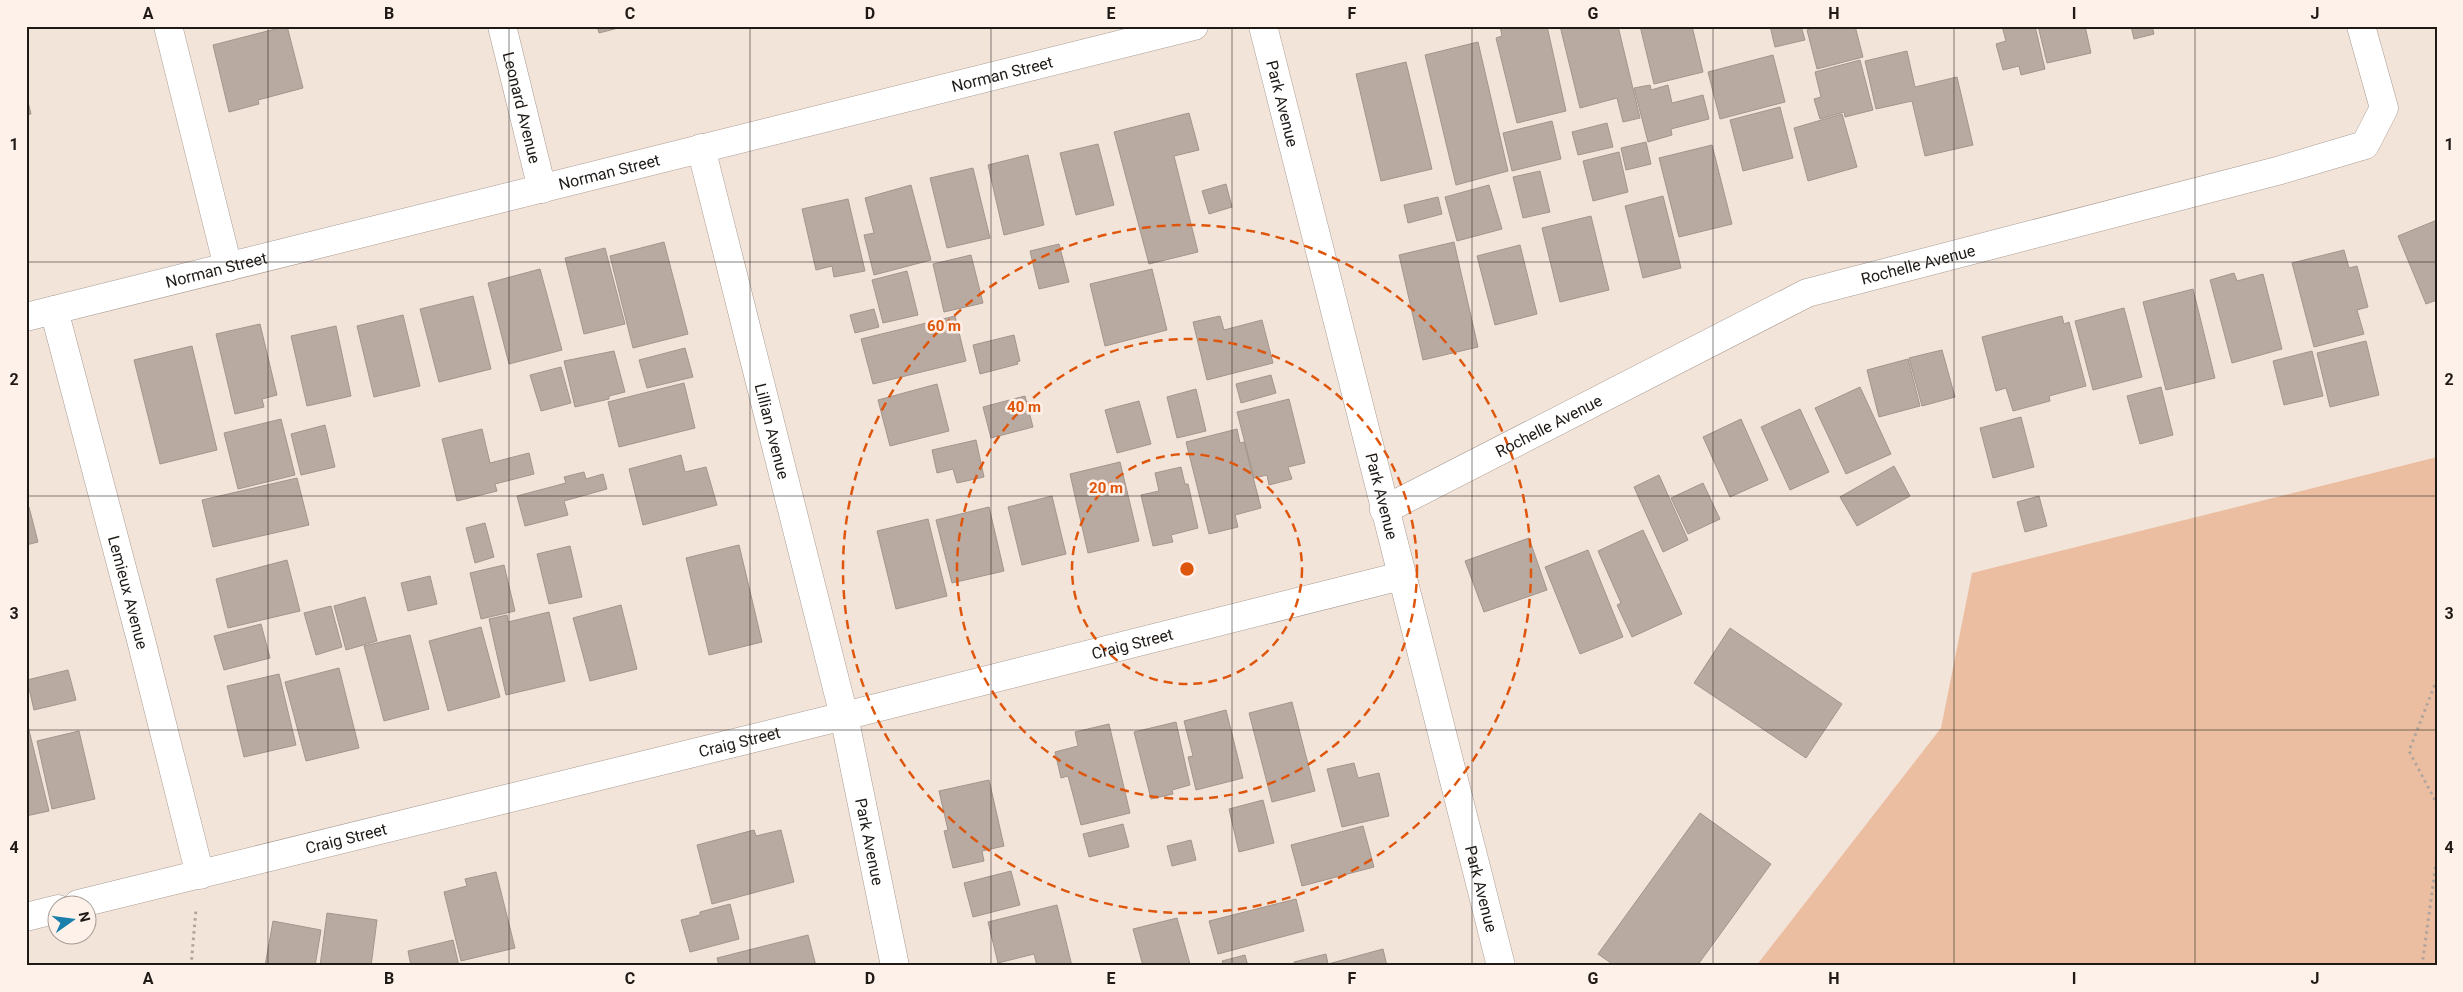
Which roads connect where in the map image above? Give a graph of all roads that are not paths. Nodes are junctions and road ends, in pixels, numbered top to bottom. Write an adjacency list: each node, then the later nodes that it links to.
1 (168, 26): 8 (street)
2 (502, 26): 7 (street, Leonard Avenue)
3 (1194, 26): 6 (street, Norman Street)
4 (1263, 26): 11 (street, Park Avenue)
5 (2361, 26): 11 (street, Rochelle Avenue)
6 (701, 148): 7 (street, Norman Street); 13 (street, Lillian Avenue)
7 (542, 189): 8 (street, Norman Street)
8 (228, 267): 9 (street, Norman Street)
9 (54, 310): 10 (street, Norman Street); 14 (street, Lemieux Avenue)
10 (26, 317)
11 (1384, 510): 12 (street, Park Avenue)
12 (1401, 576): 13 (street, Craig Street); 19 (street, Park Avenue)
13 (844, 716): 14 (street, Craig Street); 18 (street, Park Avenue)
14 (200, 875): 15 (street, Craig Street)
15 (98, 899)
16 (48, 912): 17 (street)
17 (26, 917)
18 (895, 966)
19 (1501, 966)

